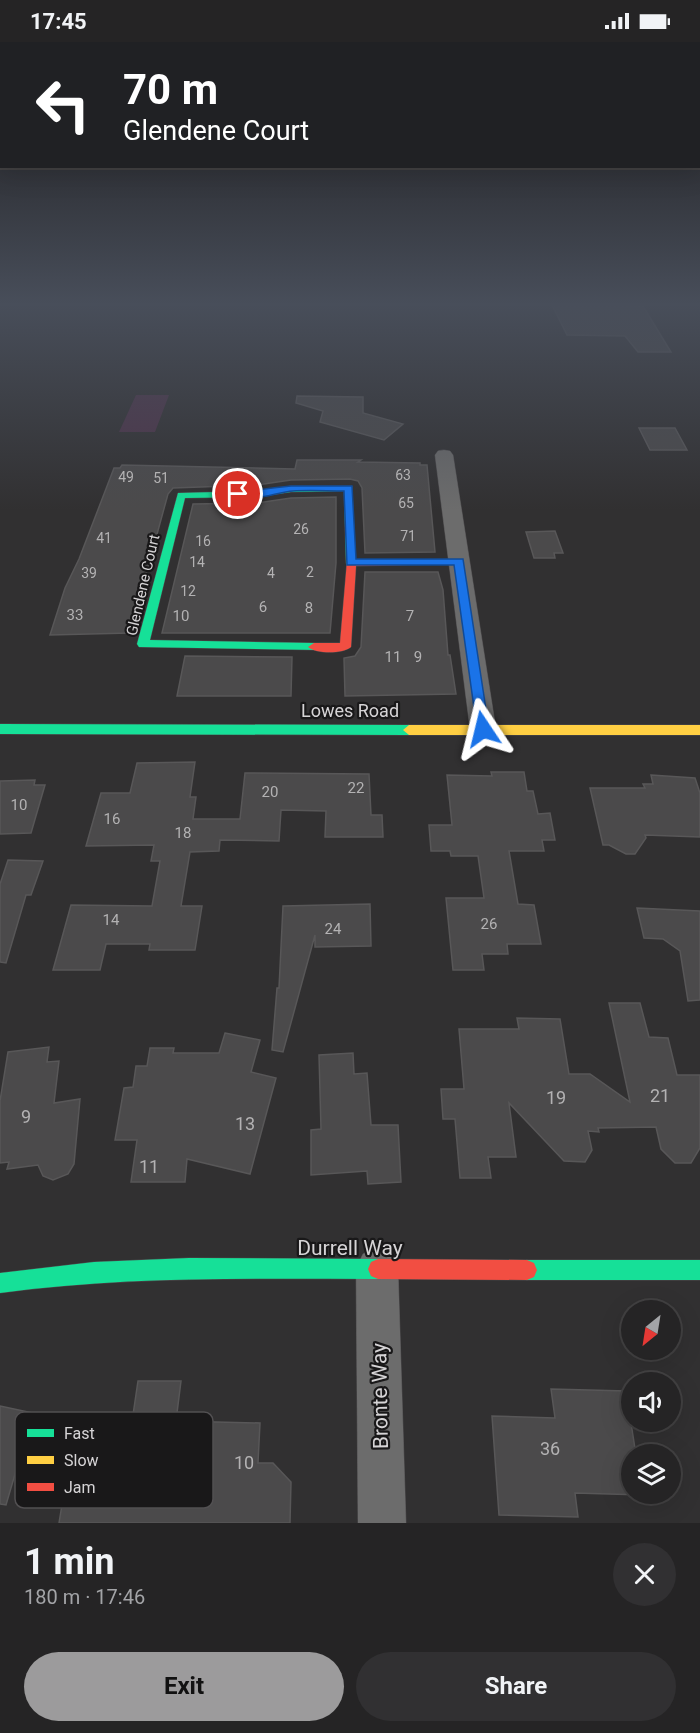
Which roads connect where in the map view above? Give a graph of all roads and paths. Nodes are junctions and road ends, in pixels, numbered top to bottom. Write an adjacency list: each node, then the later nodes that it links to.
1 (444, 455): 2 (street)
2 (459, 562): 3 (street); 5 (street)
3 (351, 563): 3 (street, Glendene Court)
4 (0, 729): 5 (street, Lowes Road)
5 (483, 729): 6 (street, Lowes Road)
6 (700, 730)
7 (377, 1268): 8 (street, Durrell Way); 9 (street, Durrell Way); 10 (street, Bronte Way)
8 (700, 1270)
9 (0, 1283)
10 (382, 1523)

